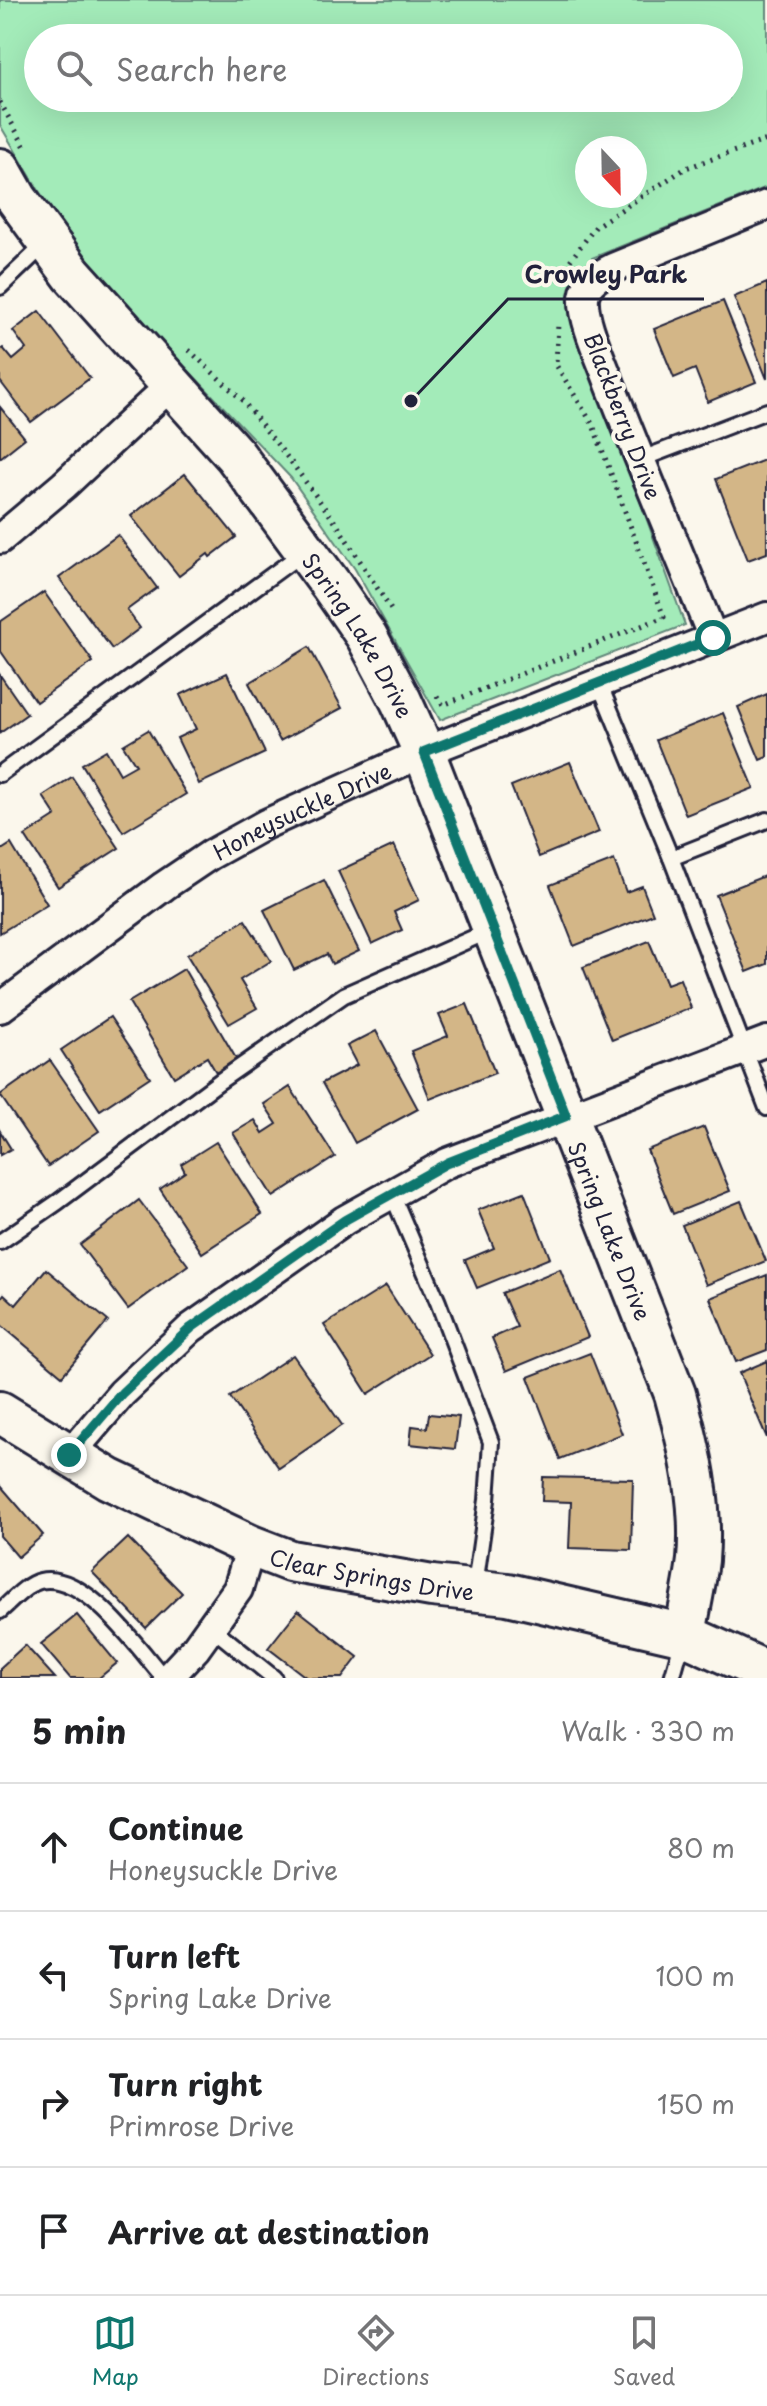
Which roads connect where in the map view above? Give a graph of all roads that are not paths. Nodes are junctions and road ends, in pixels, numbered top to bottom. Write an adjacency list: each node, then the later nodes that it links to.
1 (16, 163): 3 (street, Spring Lake Drive)
2 (767, 205): 7 (street, Blackberry Drive)
3 (48, 241): 4 (lane); 5 (street, Spring Lake Drive)
4 (0, 287)
5 (171, 385): 8 (street); 9 (street, Spring Lake Drive)
6 (767, 411): 7 (lane)
7 (639, 460): 11 (street, Blackberry Drive)
8 (0, 539)
9 (305, 550): 13 (street, Spring Lake Drive); 14 (lane)
10 (767, 617): 11 (street, Honeysuckle Drive)
11 (713, 638): 12 (street, Honeysuckle Drive)
12 (599, 683): 13 (street, Honeysuckle Drive); 16 (lane)
13 (424, 752): 17 (street, Spring Lake Drive); 18 (street, Honeysuckle Drive)
14 (0, 774)
15 (767, 820): 16 (lane)
16 (671, 858): 19 (lane)
17 (493, 929): 21 (street, Spring Lake Drive); 23 (lane)
18 (0, 1008)
19 (755, 1046): 20 (lane); 21 (street)
20 (767, 1108)
21 (566, 1116): 22 (street); 30 (street, Spring Lake Drive)
22 (392, 1194): 25 (street); 27 (lane)
23 (0, 1242)
24 (0, 1412): 25 (street, Clear Springs Drive)
25 (69, 1455): 26 (street, Clear Springs Drive)
26 (251, 1546): 27 (street, Clear Springs Drive); 29 (street)
27 (474, 1591): 30 (street, Clear Springs Drive)
28 (0, 1611): 32 (lane)
29 (211, 1627): 32 (street); 33 (lane)
30 (685, 1635): 31 (street, Clear Springs Drive); 34 (lane)
31 (767, 1672)
32 (166, 1678)
33 (274, 1678)
34 (672, 1678)

